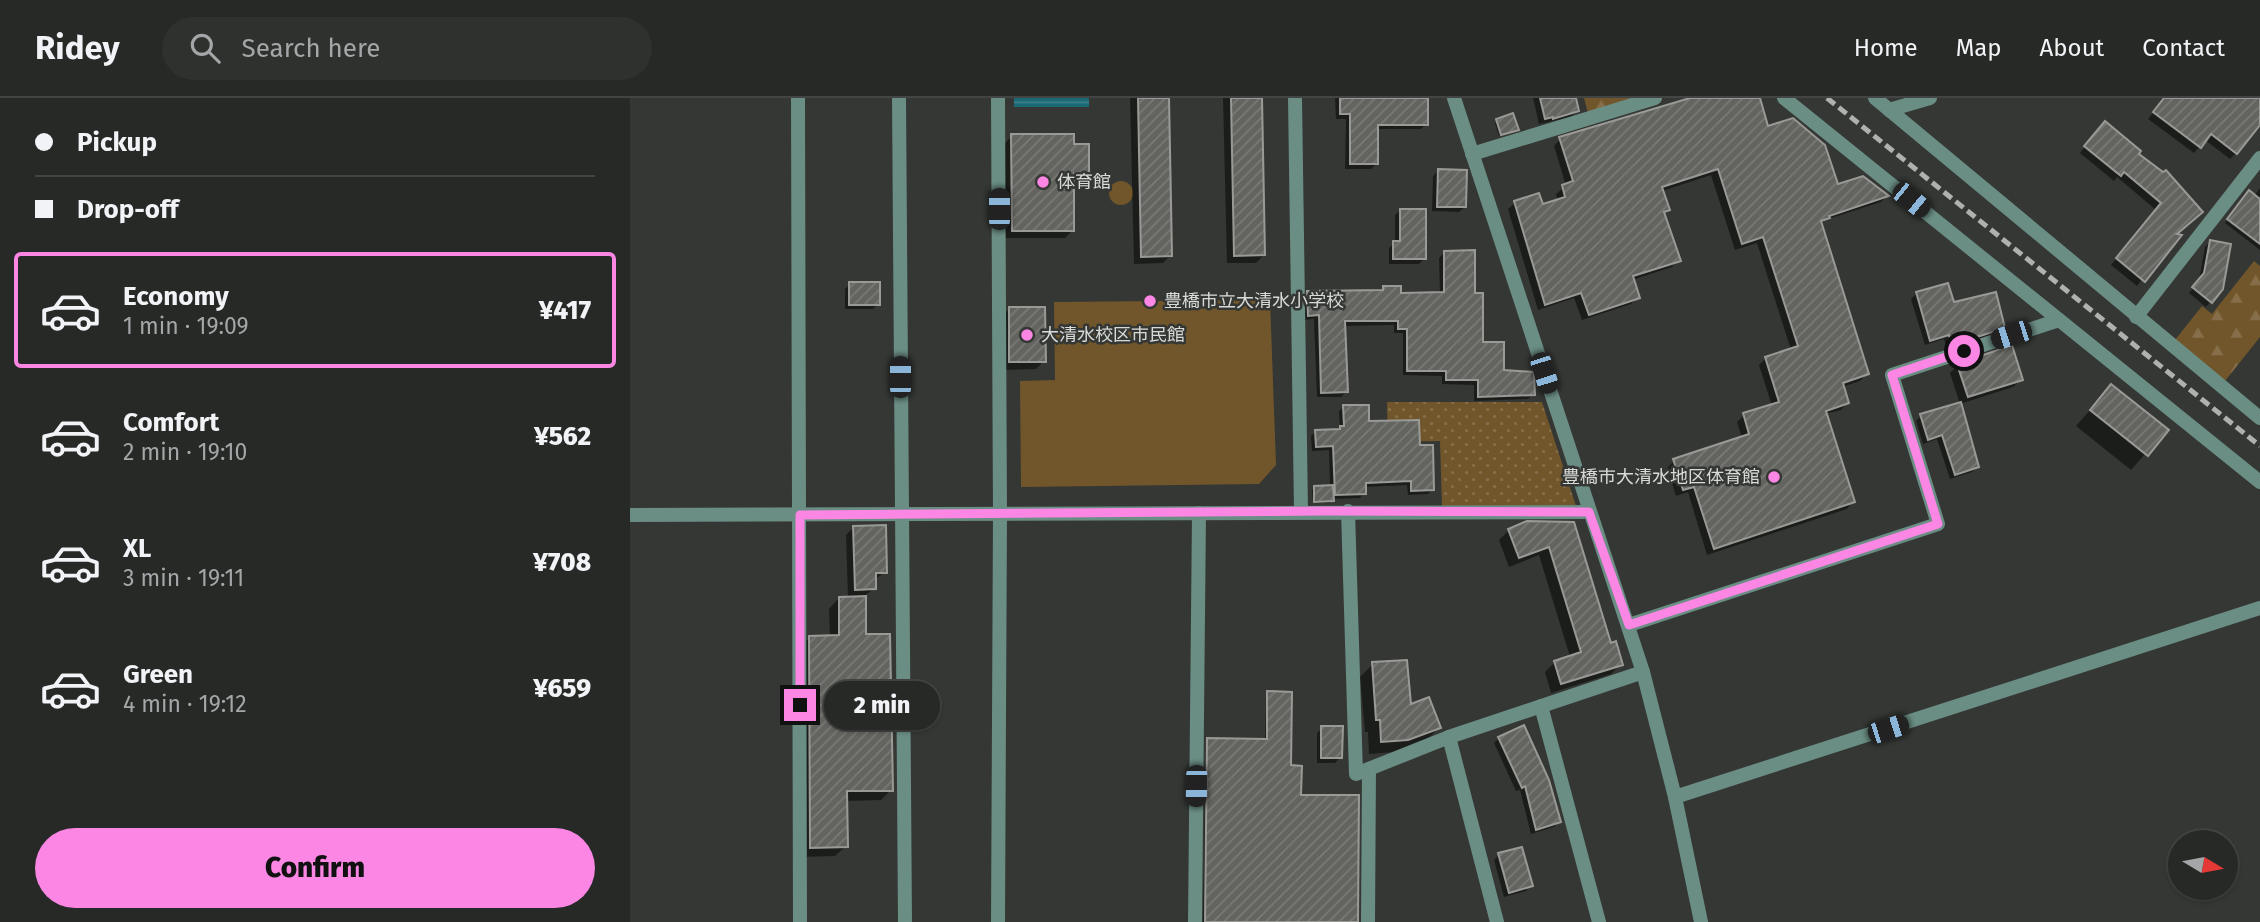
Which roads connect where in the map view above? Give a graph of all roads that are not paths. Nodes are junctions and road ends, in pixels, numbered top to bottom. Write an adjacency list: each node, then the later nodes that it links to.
1 (798, 98): 23 (street)
2 (899, 98): 24 (street)
3 (998, 98): 21 (street)
4 (1295, 98): 17 (street)
5 (1454, 98): 11 (street)
6 (1655, 98): 11 (street)
7 (1783, 98): 14 (street)
8 (1875, 98): 10 (street)
9 (1930, 98): 10 (street)
10 (1889, 110): 13 (street)
11 (1472, 154): 19 (street)
12 (2260, 158): 13 (street)
13 (2136, 317): 15 (street)
14 (2059, 320): 16 (street); 26 (street)
15 (2260, 418)
16 (2260, 482)
17 (1301, 511): 18 (street); 20 (street)
18 (1348, 511): 19 (street); 30 (street)
19 (1589, 512): 26 (street)
20 (1199, 513): 21 (street); 35 (street)
21 (1000, 514): 24 (street); 34 (street)
22 (630, 515): 23 (street)
23 (800, 515): 24 (street); 32 (street)
24 (900, 516): 33 (street)
25 (2260, 608): 31 (street)
26 (1629, 625): 27 (street)
27 (1643, 673): 28 (street); 31 (street)
28 (1541, 706): 29 (street); 38 (street)
29 (1449, 737): 30 (street); 37 (street)
30 (1369, 769): 36 (street)
31 (1675, 797): 39 (street)
32 (800, 922)
33 (905, 922)
34 (998, 922)
35 (1195, 922)
36 (1368, 922)
37 (1497, 922)
38 (1599, 922)
39 (1701, 922)

